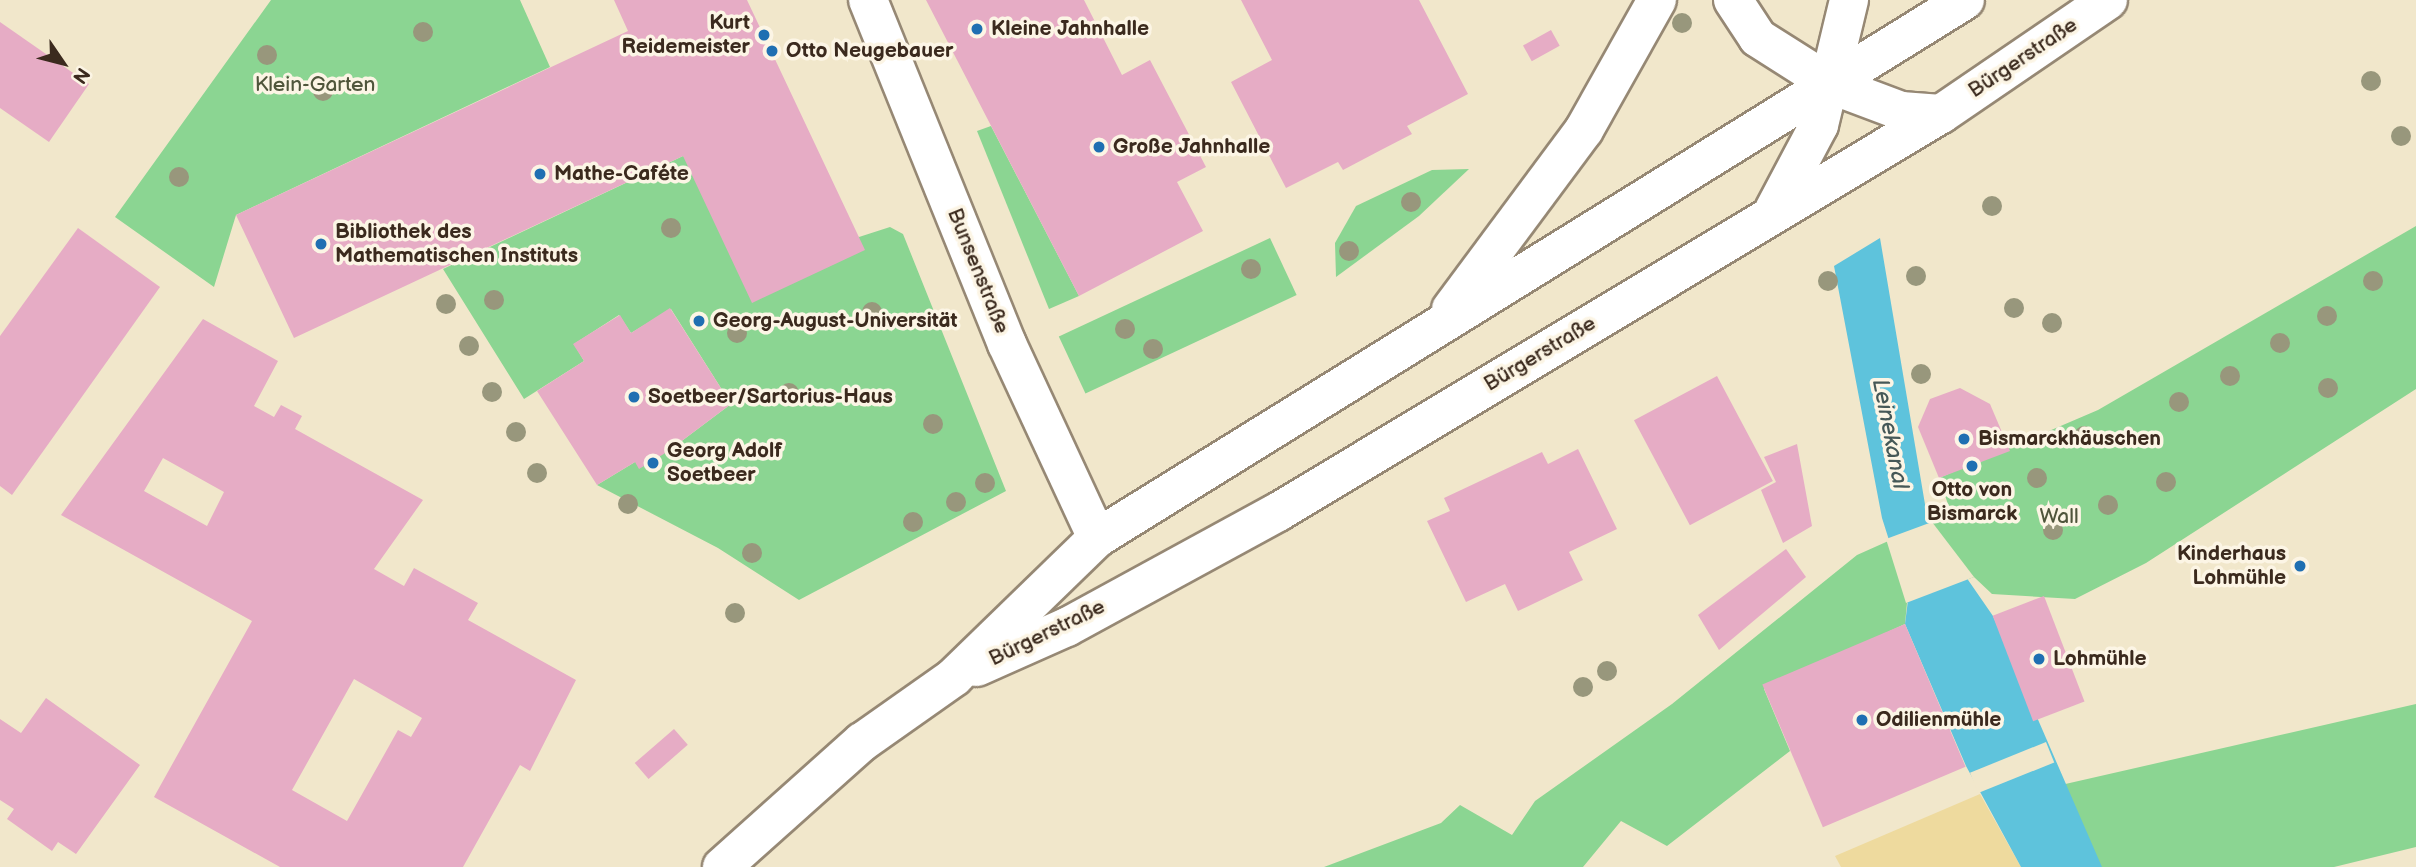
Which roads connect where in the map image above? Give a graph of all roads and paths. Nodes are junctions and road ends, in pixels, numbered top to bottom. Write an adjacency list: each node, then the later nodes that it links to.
1 (868, 0): 11 (main road, Bunsenstraße)
2 (1657, 0): 10 (main road)
3 (1733, 0): 7 (main road)
4 (1849, 0): 7 (main road)
5 (1965, 0): 7 (main road, Bürgerstraße)
6 (2108, 0): 8 (main road, Bürgerstraße)
7 (1832, 85): 8 (main road); 9 (main road); 10 (main road, Bürgerstraße)
8 (1941, 114): 9 (main road, Bürgerstraße)
9 (1772, 212): 12 (main road, Bürgerstraße)
10 (1441, 324): 11 (main road, Bürgerstraße)
11 (1097, 538): 12 (main road, Bürgerstraße)
12 (954, 677): 13 (main road, Bürgerstraße)
13 (722, 867)

